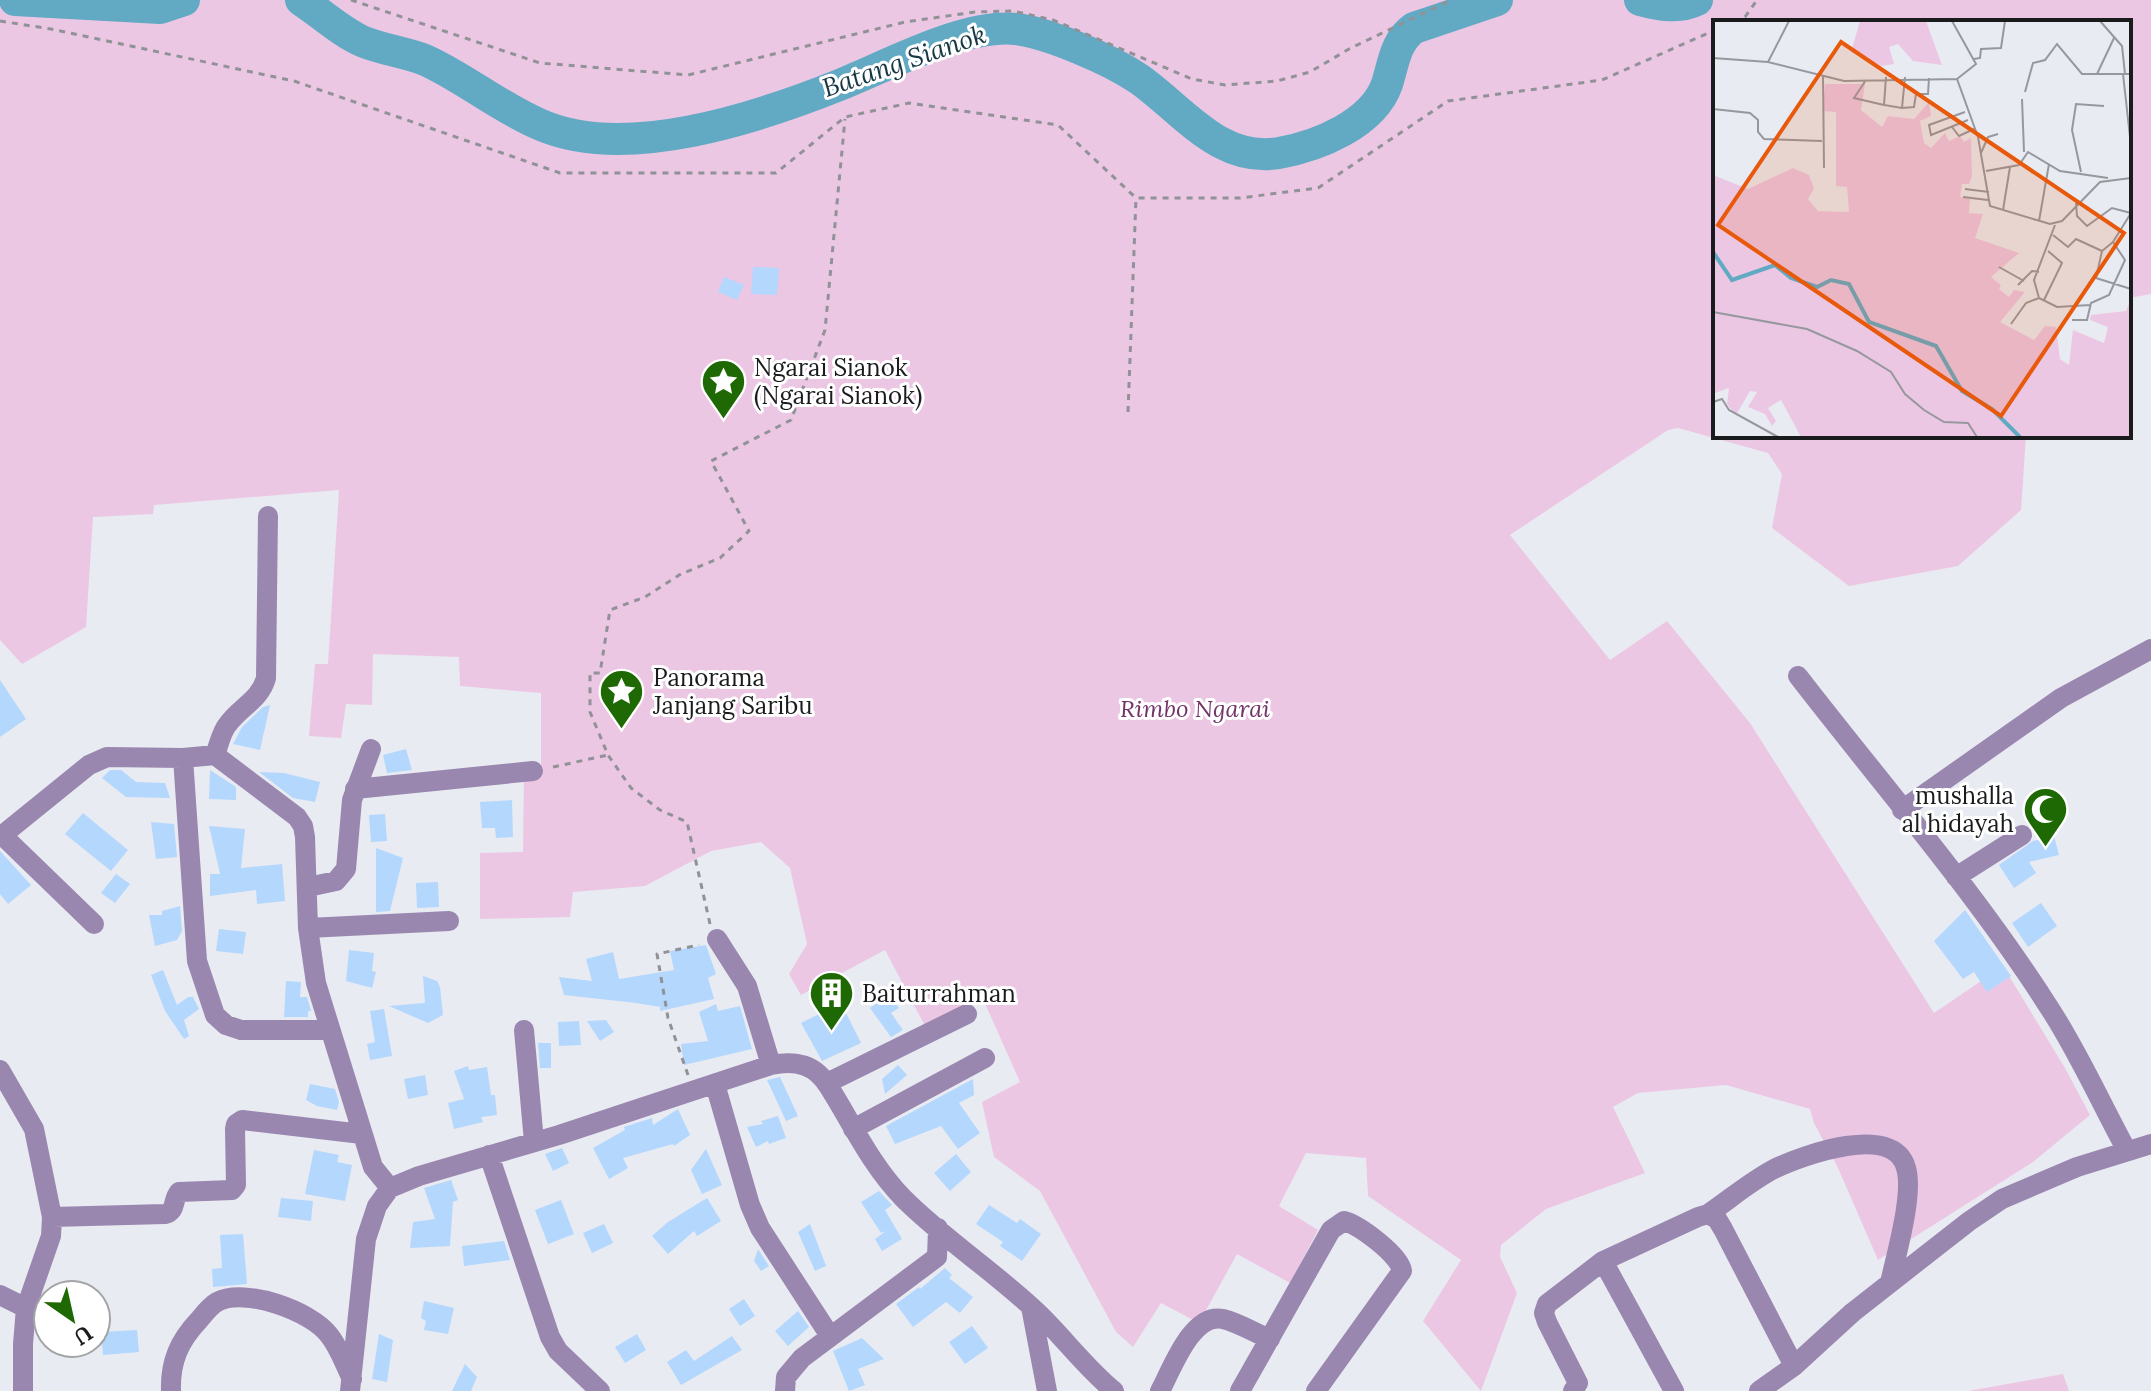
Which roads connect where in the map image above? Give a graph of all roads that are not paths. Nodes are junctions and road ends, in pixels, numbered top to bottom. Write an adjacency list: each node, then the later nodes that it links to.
1 (268, 516): 5 (street)
2 (2151, 649): 9 (street)
3 (1798, 676): 9 (street)
4 (371, 749): 8 (street)
5 (215, 755): 6 (street); 13 (street)
6 (183, 758): 11 (street); 19 (street)
7 (533, 771): 8 (street)
8 (355, 789): 13 (street)
9 (1902, 810): 12 (street)
10 (2022, 835): 12 (street)
11 (1, 836): 15 (street)
12 (1956, 877): 30 (street)
13 (308, 887): 16 (street)
14 (449, 921): 16 (street)
15 (94, 924)
16 (308, 928): 19 (street)
17 (717, 939): 22 (street)
18 (967, 1014): 24 (street)
19 (330, 1030): 27 (street)
20 (524, 1030): 28 (street)
21 (985, 1058): 26 (street)
22 (771, 1065): 24 (street); 25 (street)
23 (0, 1070): 34 (street)
24 (827, 1083): 26 (street)
25 (715, 1084): 28 (street); 43 (street)
26 (853, 1129): 35 (street)
27 (362, 1134): 32 (street); 34 (street)
28 (534, 1142): 31 (street)
29 (2151, 1144): 30 (street)
30 (2127, 1151): 39 (street)
31 (489, 1155): 32 (street); 49 (street)
32 (390, 1188): 46 (street)
33 (1708, 1214): 38 (street); 39 (street); 45 (street)
34 (52, 1217): 42 (street)
35 (938, 1228): 36 (street); 37 (street)
36 (955, 1244): 37 (street); 41 (street)
37 (937, 1257): 43 (street)
38 (1603, 1261): 56 (street); 57 (street)
39 (1890, 1283): 45 (street)
40 (0, 1295): 42 (street)
41 (1031, 1307): 51 (street); 52 (street)
42 (26, 1308): 47 (street)
43 (830, 1336): 50 (street)
44 (1270, 1339): 53 (street); 54 (street); 55 (street)
45 (1794, 1366): 58 (street)
46 (351, 1385): 48 (street)
47 (23, 1391)
48 (171, 1391)
49 (600, 1391)
50 (785, 1391)
51 (1047, 1391)
52 (1114, 1391)
53 (1160, 1391)
54 (1240, 1391)
55 (1316, 1391)
56 (1573, 1391)
57 (1674, 1391)
58 (1759, 1391)

